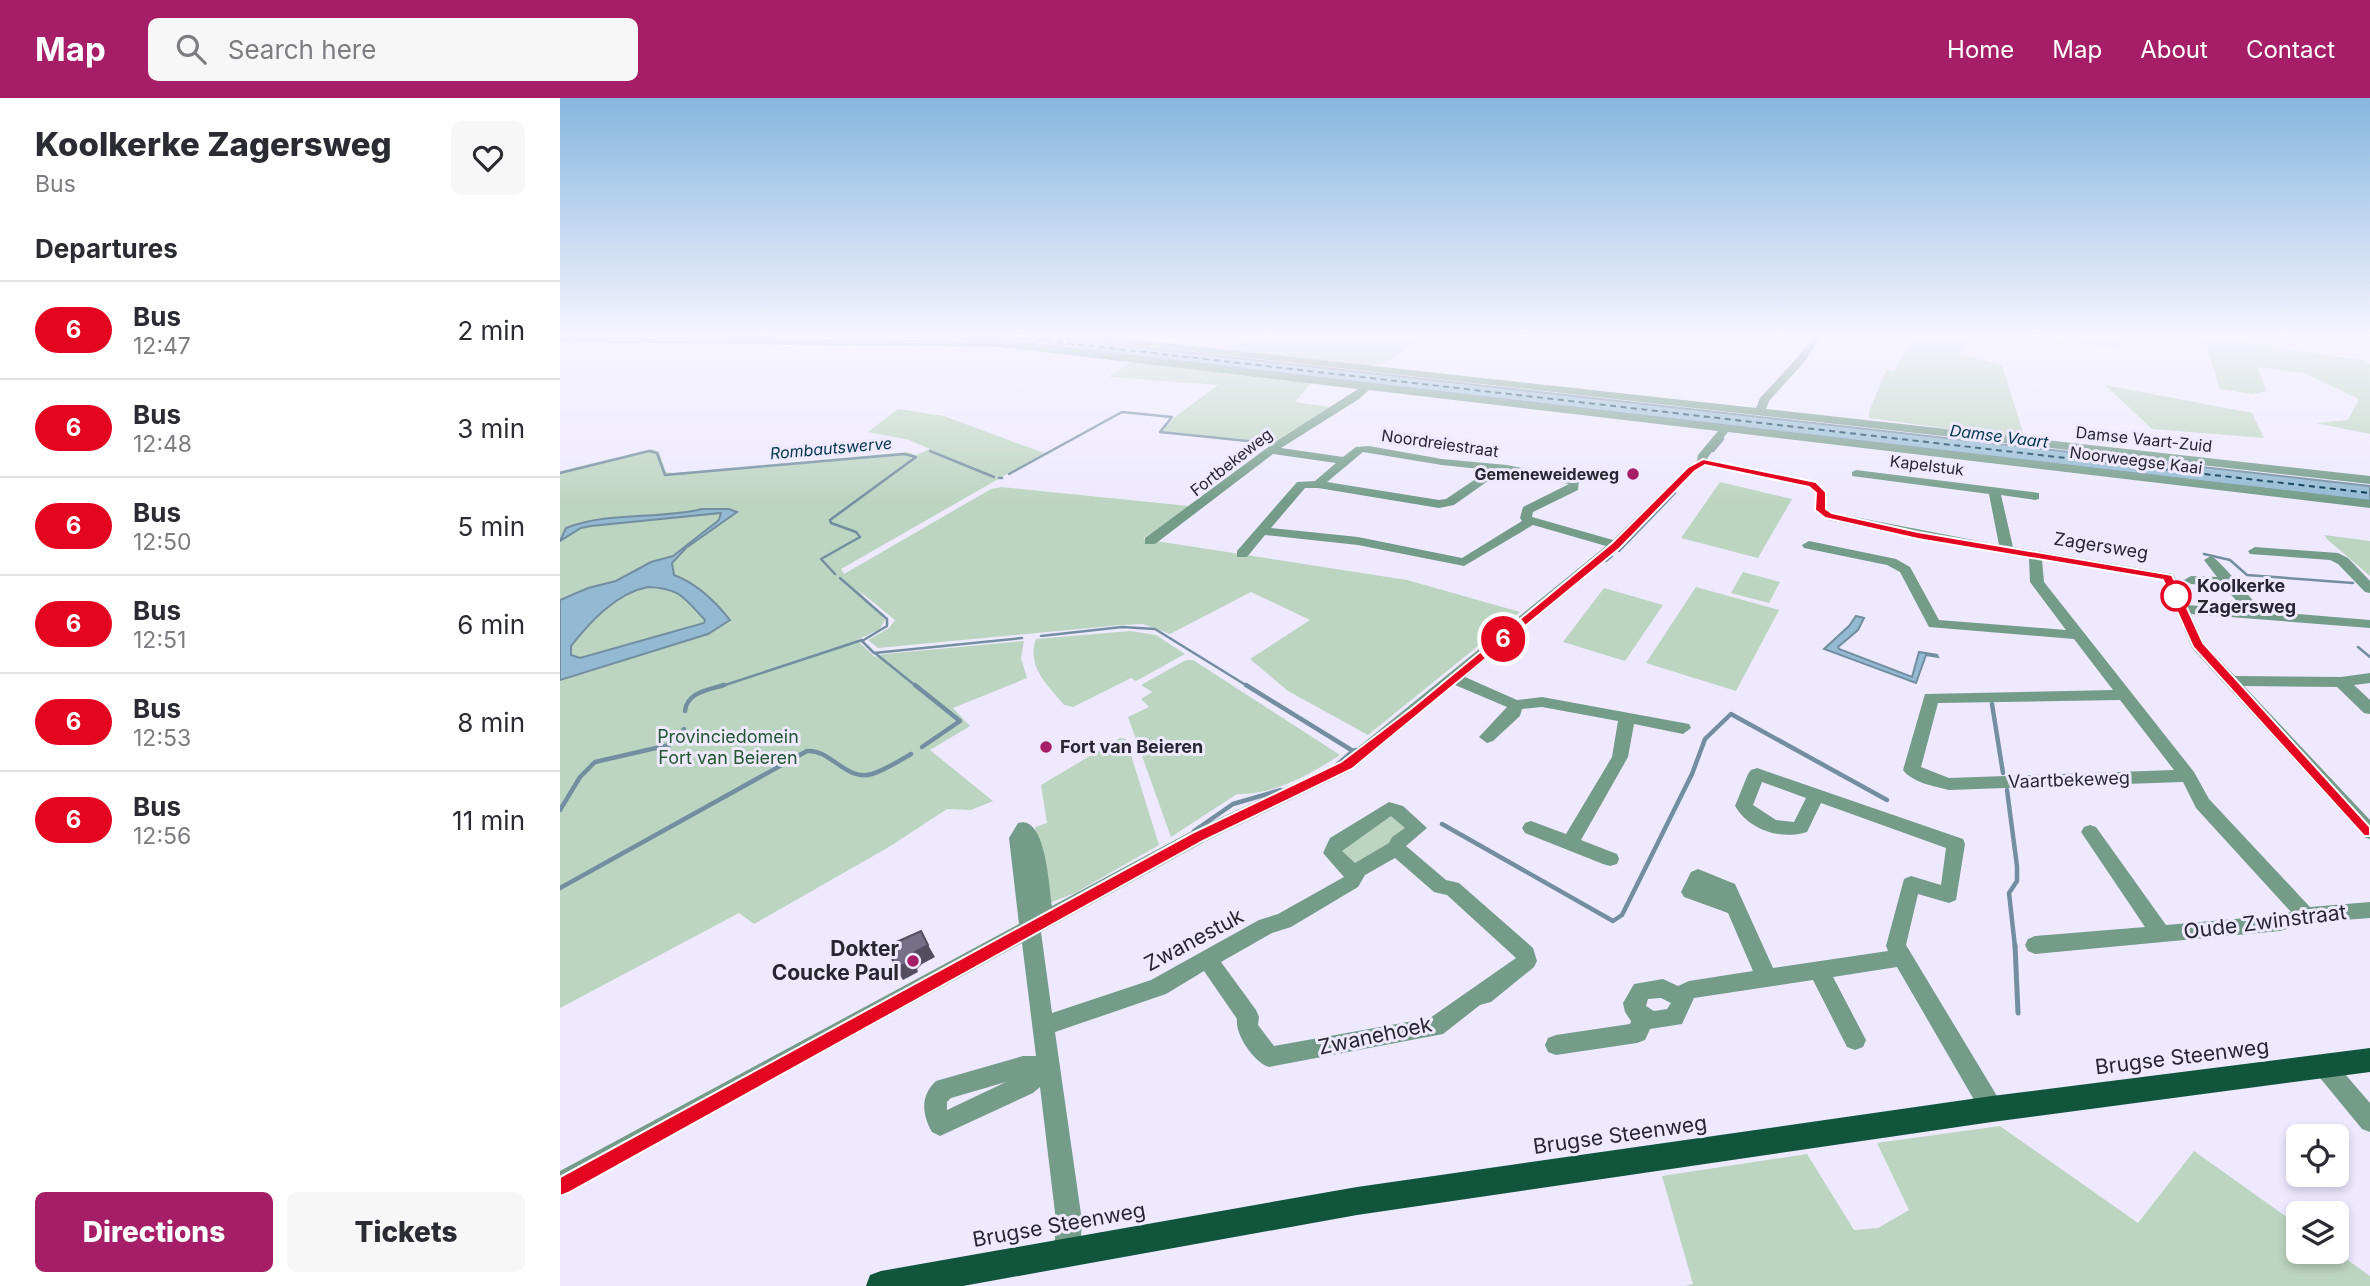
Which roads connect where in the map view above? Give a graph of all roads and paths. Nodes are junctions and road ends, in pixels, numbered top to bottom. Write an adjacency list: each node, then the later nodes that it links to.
1 (1361, 391): 7 (street, Fortbekeweg)
2 (1413, 391): 6 (street, Noorweegse Kaai)
3 (1576, 391): 5 (street, Damse Vaart-Zuid)
4 (1772, 391): 5 (street)
5 (1760, 412): 11 (street, Damse Vaart-Zuid)
6 (1726, 428): 15 (street, Noorweegse Kaai); 20 (street)
7 (1272, 450): 8 (street, Noordreiestraat); 19 (street, Fortbekeweg)
8 (1345, 461): 9 (street, Noordreiestraat); 12 (street)
9 (1500, 468): 12 (street); 17 (street, Noordreiestraat)
10 (1856, 474): 13 (street, Kapelstuk)
11 (2370, 480)
12 (1318, 484): 18 (street)
13 (1994, 491): 14 (street, Kapelstuk); 22 (street)
14 (2035, 496)
15 (2370, 504)
16 (1829, 516): 22 (street, Zagersweg)
17 (1531, 521): 18 (street); 20 (street)
18 (1261, 531): 24 (street)
19 (1150, 541)
20 (1616, 545): 35 (street)
21 (1809, 545): 33 (street)
22 (2007, 550): 25 (street, Zagersweg)
23 (2255, 551): 29 (street)
24 (1242, 554)
25 (2035, 555): 30 (street, Zagersweg); 33 (street)
26 (2211, 560): 28 (street)
27 (2191, 580): 28 (street)
28 (2227, 582): 31 (street)
29 (2370, 589)
30 (2182, 610): 31 (street); 36 (street, Zagersweg)
31 (2258, 615): 32 (street)
32 (2370, 624)
33 (2078, 635): 38 (street)
34 (2370, 678): 37 (street)
35 (1456, 679): 39 (street); 56 (street)
36 (2230, 681): 37 (street); 48 (street, Zagersweg)
37 (2341, 682): 40 (street)
38 (2124, 695): 44 (street); 44 (street, Vaartbekeweg)
39 (1515, 705): 41 (street); 43 (street)
40 (2370, 709)
41 (1627, 719): 42 (street); 49 (street)
42 (1683, 728)
43 (1487, 737)
44 (2188, 776): 55 (street)
45 (1815, 795): 59 (street)
46 (1531, 828): 49 (street)
47 (2090, 832): 57 (street, Oude Zwinstraat)
48 (2370, 832)
49 (1570, 842): 51 (street)
50 (1396, 848): 52 (street, Zwanestuk); 52 (street, Zwanestuk); 60 (street, Zwanehoek)
51 (1610, 859)
52 (1355, 875): 60 (street, Zwanestuk)
53 (1735, 908): 62 (street)
54 (2370, 910): 55 (street, Oude Zwinstraat)
55 (2306, 915): 57 (street, Oude Zwinstraat)
56 (1038, 926): 63 (street); 70 (street)
57 (2160, 933): 58 (street, Oude Zwinstraat)
58 (2035, 945)
59 (1903, 957): 61 (street); 68 (street)
60 (1208, 960): 63 (street, Zwanestuk)
61 (1819, 970): 62 (street); 64 (street)
62 (1768, 978): 65 (street)
63 (1044, 1026): 71 (street)
64 (1855, 1040)
65 (1556, 1045)
66 (2370, 1060): 67 (main road, Brugse Steenweg)
67 (2324, 1066): 68 (main road, Brugse Steenweg); 69 (street)
68 (1992, 1110): 71 (main road, Brugse Steenweg)
69 (2370, 1121)
70 (560, 1185)
71 (1067, 1252): 72 (main road, Brugse Steenweg)
72 (881, 1286)

